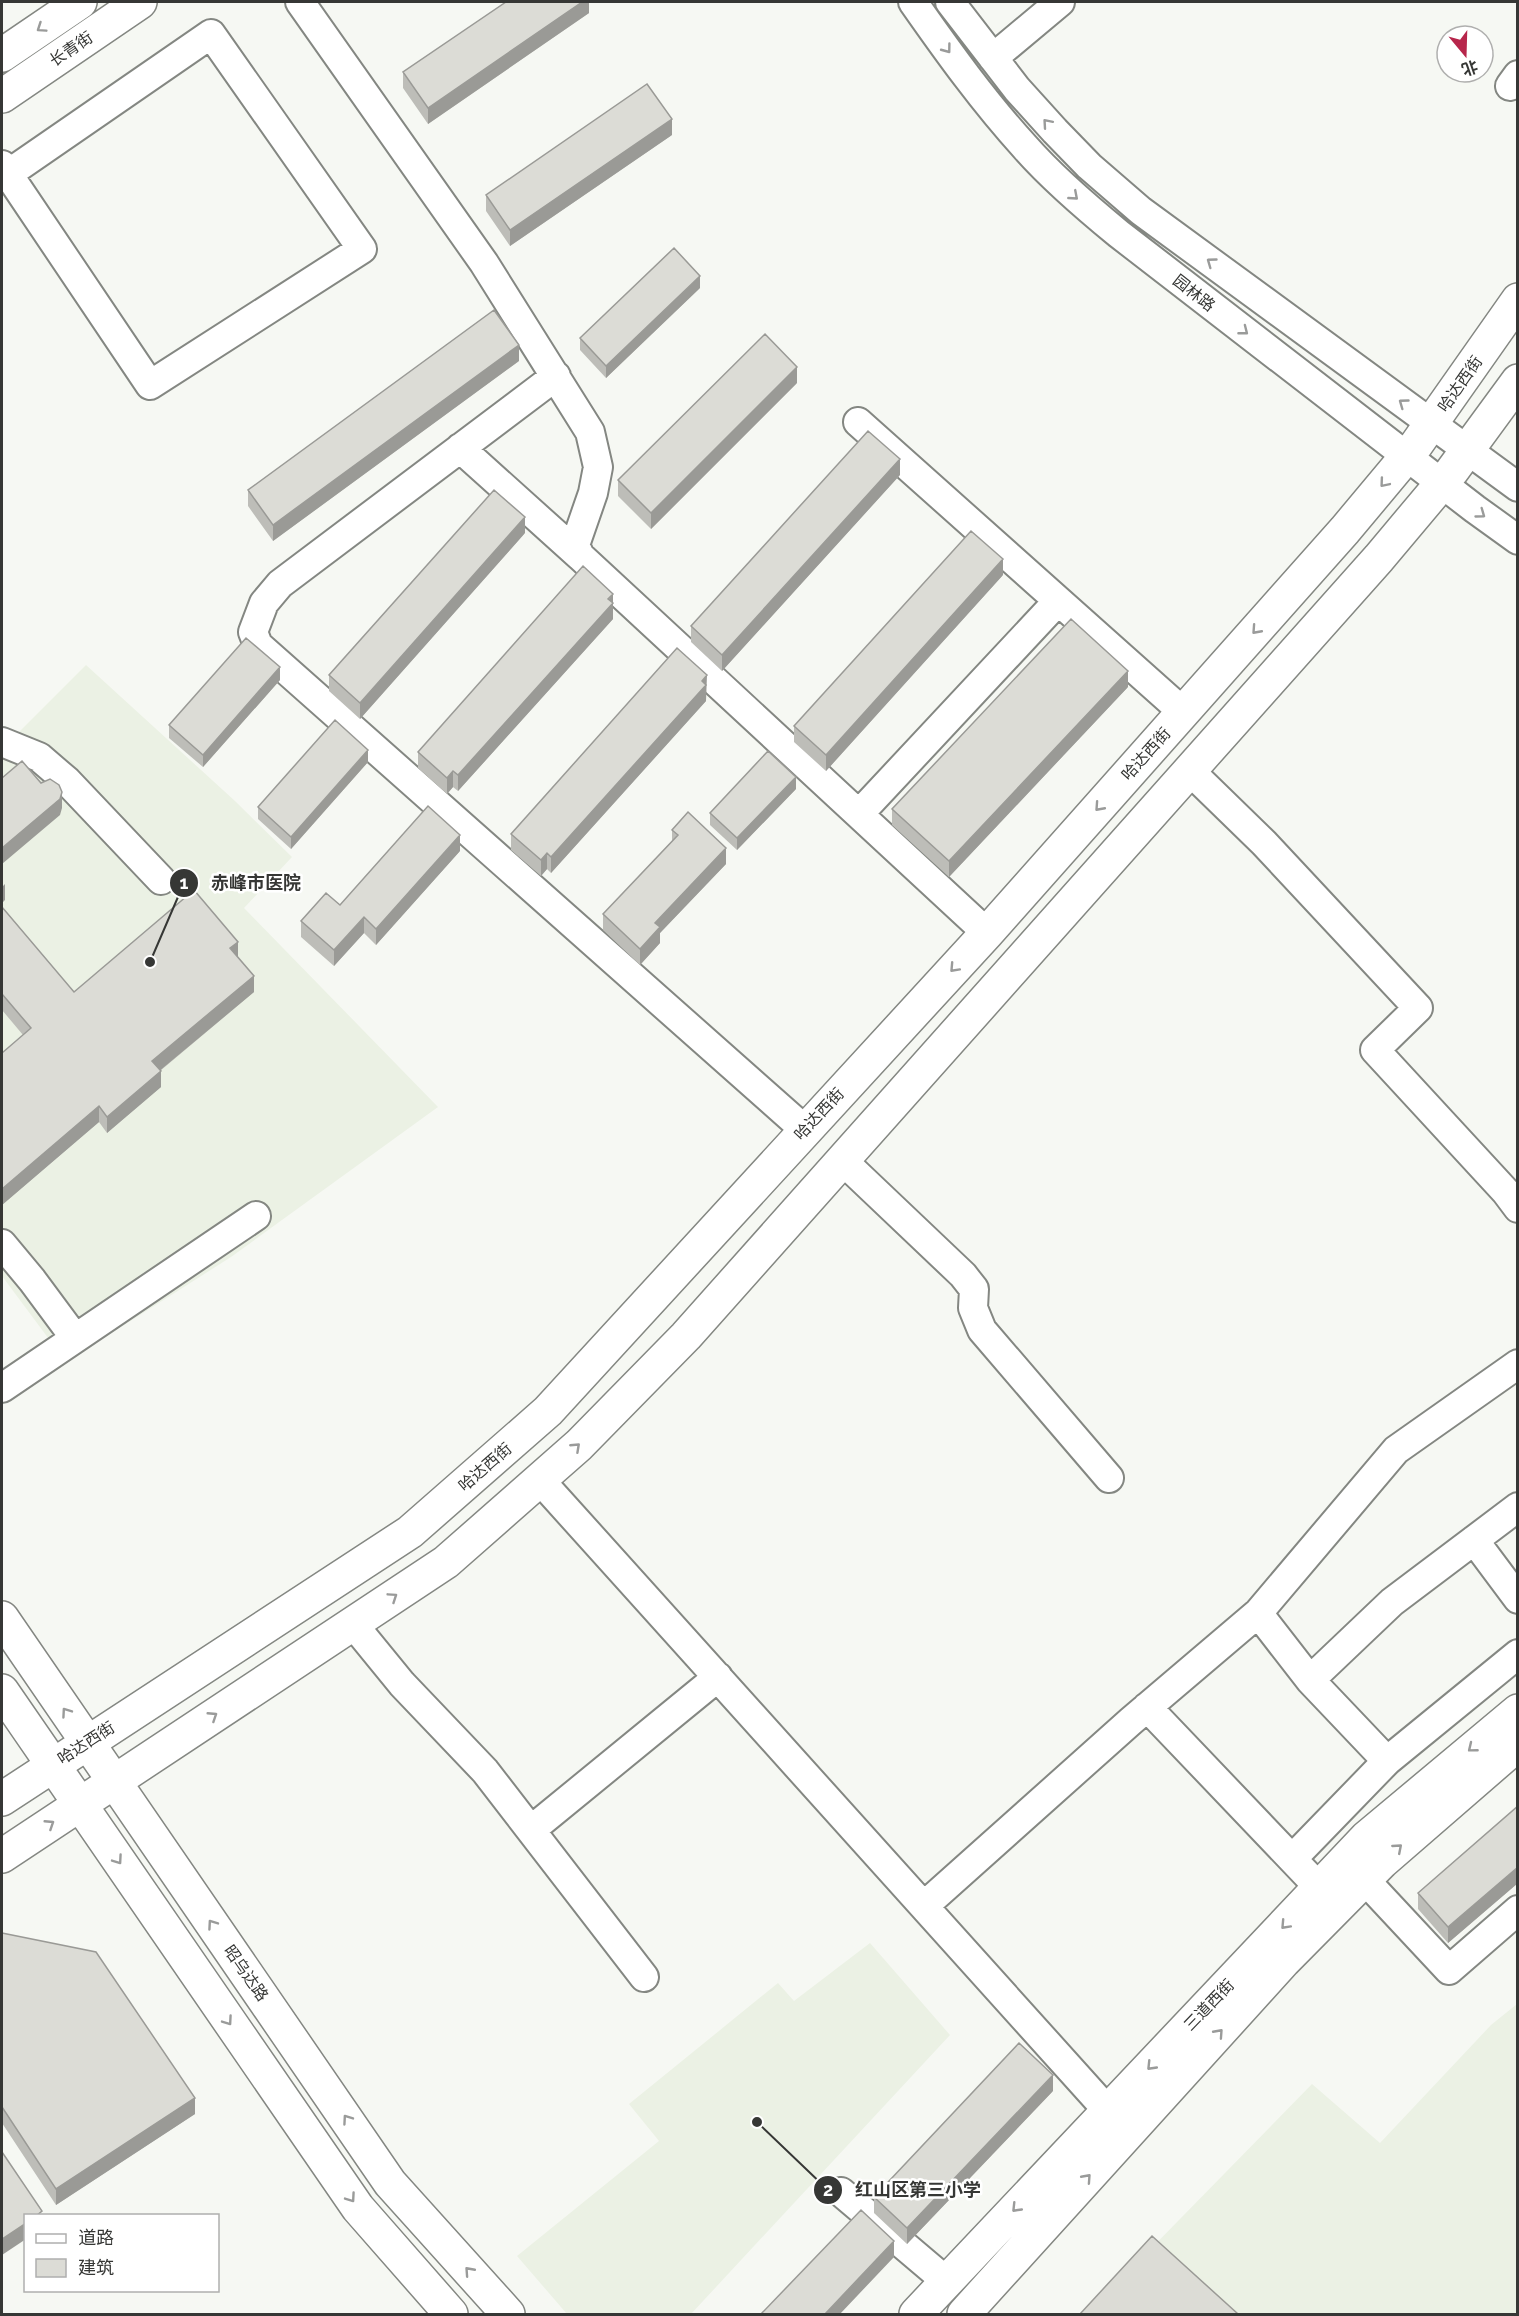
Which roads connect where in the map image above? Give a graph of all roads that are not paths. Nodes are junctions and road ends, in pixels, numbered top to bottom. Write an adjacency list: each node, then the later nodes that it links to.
1 (80, 2): 7 (main road, 长青街, one-way to 7)
2 (140, 2): 9 (main road, 长青街)
3 (300, 2): 12 (street)
4 (913, 2): 18 (street, 园林路, one-way to 18)
5 (950, 2): 8 (street)
6 (1060, 2): 8 (street)
7 (2, 54)
8 (993, 58): 15 (street, one-way to 8)
9 (2, 96)
10 (5, 170): 10 (street)
11 (1518, 300): 15 (main road, 哈达西街)
12 (556, 376): 16 (street); 22 (street)
13 (1518, 381): 17 (main road)
14 (858, 422): 23 (street)
15 (1432, 424): 17 (street); 18 (main road, 哈达西街)
16 (460, 448): 22 (street); 30 (street)
17 (1467, 450): 19 (main road); 20 (street)
18 (1407, 456): 19 (street, 园林路); 24 (main road, 哈达西街, one-way to 24)
19 (1441, 483): 21 (street, 园林路, one-way to 21); 26 (main road)
20 (1518, 487)
21 (1518, 540)
22 (580, 556): 27 (street)
23 (1058, 601): 24 (street); 27 (street)
24 (1183, 712): 29 (main road, 哈达西街, one-way to 29)
25 (2, 742): 28 (street)
26 (1189, 770): 31 (main road); 32 (street)
27 (859, 814): 29 (street)
28 (161, 880)
29 (987, 933): 30 (main road, 哈达西街, one-way to 30)
30 (805, 1130): 52 (main road, 哈达西街)
31 (842, 1160): 38 (main road, one-way to 31); 39 (street)
32 (1518, 1208)
33 (256, 1216): 35 (street)
34 (2, 1244): 35 (street)
35 (75, 1338): 37 (street)
36 (1518, 1364): 43 (street)
37 (2, 1388)
38 (539, 1479): 45 (main road, one-way to 38); 47 (street)
39 (1109, 1479)
40 (1518, 1507): 41 (street)
41 (1474, 1540): 42 (street); 48 (street)
42 (1518, 1599)
43 (1258, 1613): 48 (street); 50 (street)
44 (2, 1618): 52 (main road, 昭乌达路, one-way to 44)
45 (353, 1623): 56 (main road, one-way to 45); 59 (street)
46 (1518, 1654): 54 (street)
47 (718, 1677): 59 (street); 64 (street)
48 (1310, 1680): 54 (street)
49 (2, 1690): 55 (main road)
50 (1147, 1707): 61 (street); 64 (street)
51 (1518, 1711): 63 (main road, 三道西街, one-way to 63)
52 (87, 1743): 55 (main road, 哈达西街); 56 (main road, 昭乌达路)
53 (1518, 1744): 62 (main road, one-way to 53)
54 (1387, 1761): 61 (street)
55 (53, 1765): 57 (main road, 哈达西街); 58 (main road)
56 (114, 1782): 58 (main road); 71 (main road, 昭乌达路, one-way to 56)
57 (2, 1799)
58 (80, 1804): 60 (main road, one-way to 58); 70 (main road, one-way to 70)
59 (531, 1830): 66 (street)
60 (2, 1856)
61 (1292, 1859): 63 (street)
62 (1365, 1880): 63 (main road); 65 (street)
63 (1329, 1897): 67 (main road, 三道西街, one-way to 67); 73 (main road, one-way to 63)
64 (924, 1906): 67 (street)
65 (1518, 1910)
66 (644, 1977)
67 (1108, 2111): 69 (main road, 三道西街, one-way to 69)
68 (841, 2192): 69 (street)
69 (946, 2281): 72 (main road, 三道西街)
70 (451, 2314)
71 (508, 2314)
72 (916, 2314)
73 (964, 2314)

